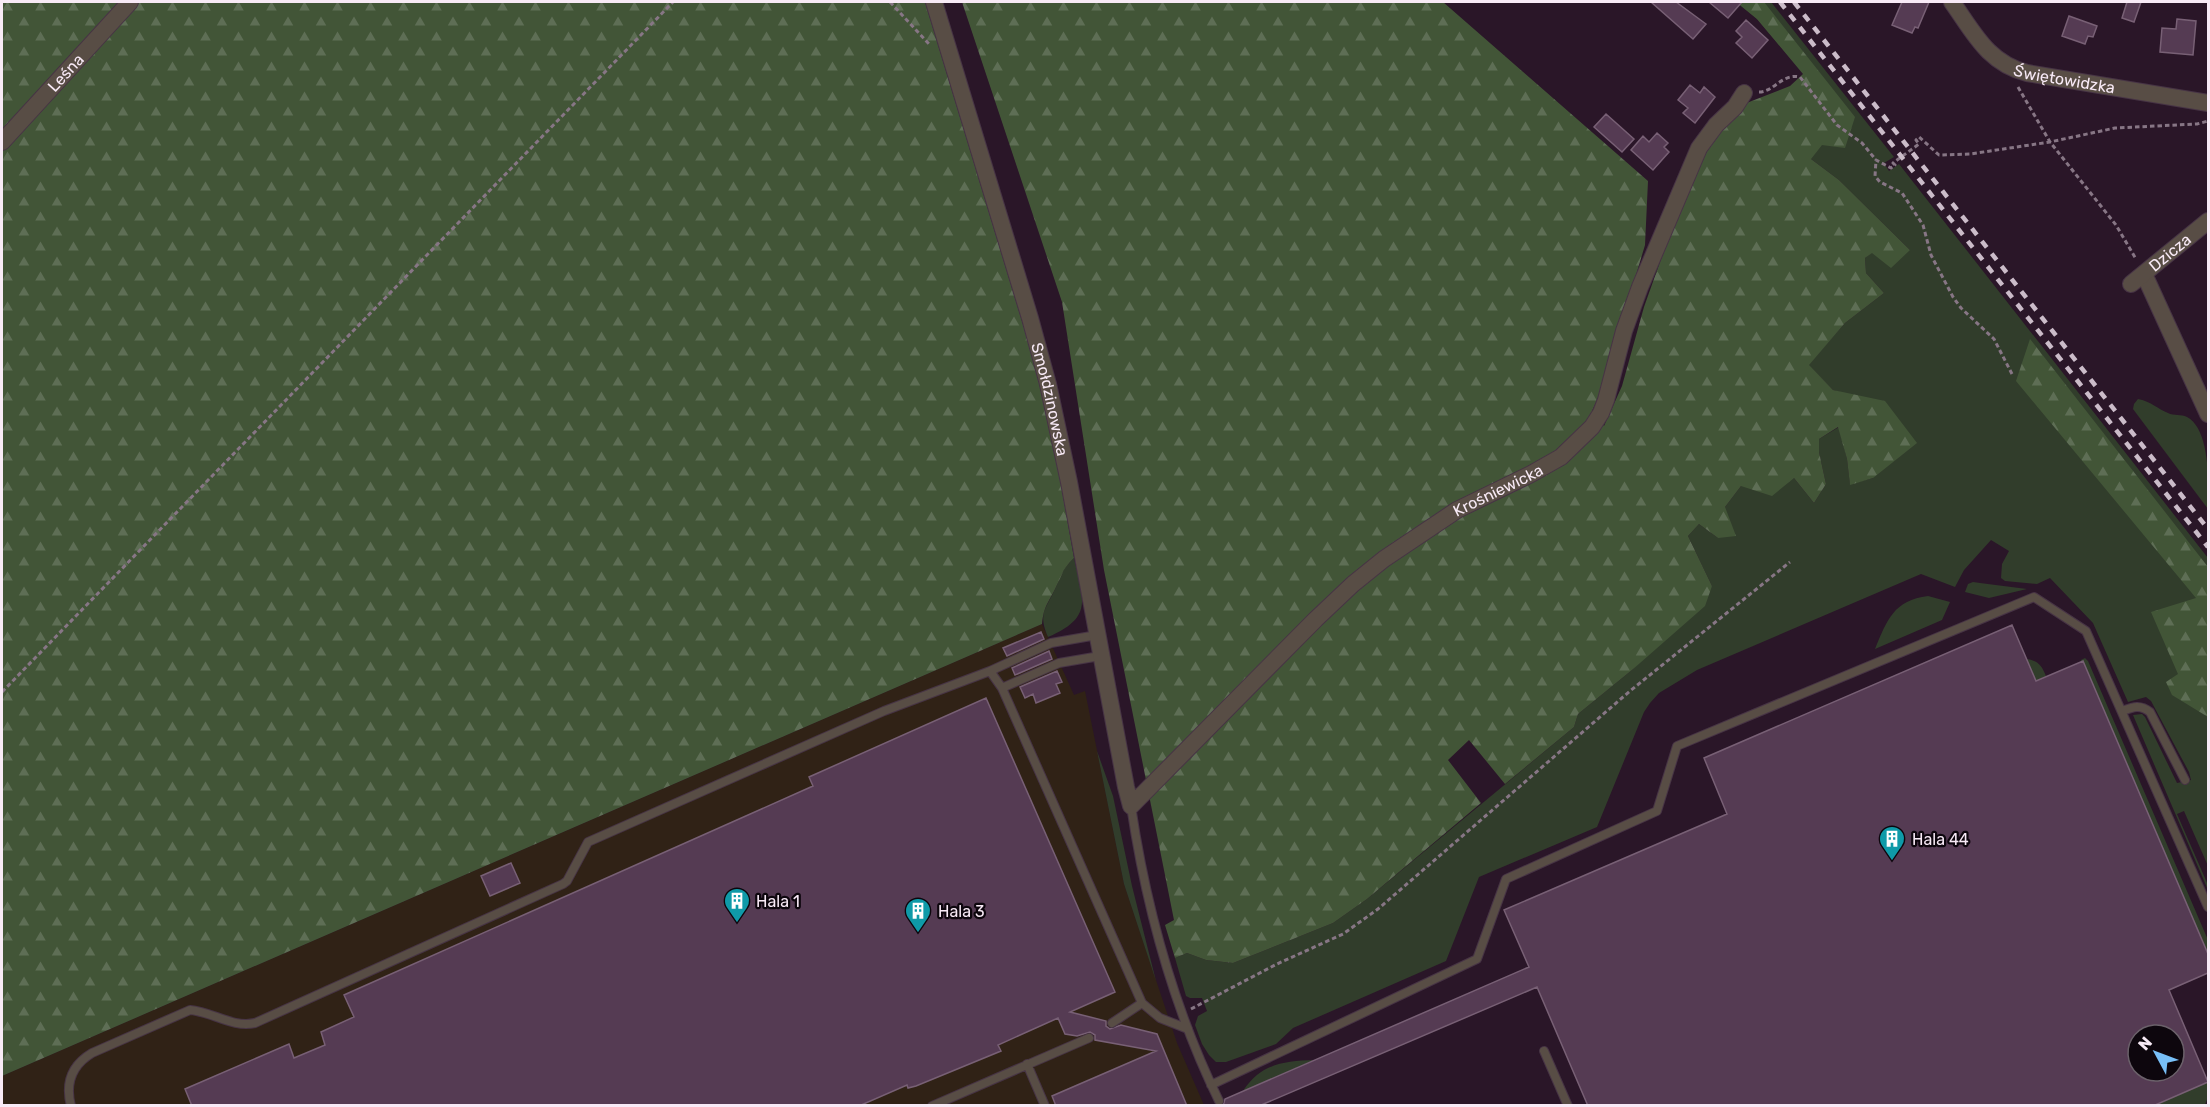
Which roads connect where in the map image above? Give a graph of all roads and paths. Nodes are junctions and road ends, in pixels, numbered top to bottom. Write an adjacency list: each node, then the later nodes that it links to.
1 (130, 2): 11 (street, Leśna)
2 (673, 2): 23 (path)
3 (890, 2): 6 (path)
4 (934, 2): 19 (street, Smołdzinowska)
5 (1952, 2): 7 (street, Świętowidzka)
6 (934, 50)
7 (2010, 69): 9 (street, Świętowidzka); 12 (path)
8 (1744, 93): 13 (path); 26 (street, Krośniewicka)
9 (2208, 104)
10 (2208, 121): 12 (path)
11 (2, 142)
12 (2050, 142): 13 (path); 15 (path)
13 (1876, 160): 16 (path)
14 (2208, 221): 15 (street, Dzicza)
15 (2137, 279): 17 (street)
16 (2012, 374)
17 (2208, 414)
18 (1790, 562): 29 (path)
19 (1097, 635): 20 (street, Smołdzinowska); 21 (lane)
20 (1100, 656): 22 (lane); 26 (street, Smołdzinowska)
21 (990, 671): 22 (lane); 37 (lane)
22 (1002, 688): 28 (lane)
23 (2, 692)
24 (2122, 711): 25 (lane); 27 (lane); 35 (lane)
25 (2185, 780)
26 (1131, 806): 29 (lane)
27 (2208, 907)
28 (1142, 1003): 30 (lane); 31 (lane)
29 (1182, 1014): 31 (lane)
30 (1112, 1023)
31 (1188, 1029): 35 (lane)
32 (1089, 1038): 34 (lane)
33 (1544, 1051): 40 (lane)
34 (1027, 1064): 38 (lane); 39 (lane)
35 (1211, 1085): 36 (lane)
36 (1219, 1101)
37 (71, 1106)
38 (932, 1106)
39 (1045, 1106)
40 (1568, 1106)

